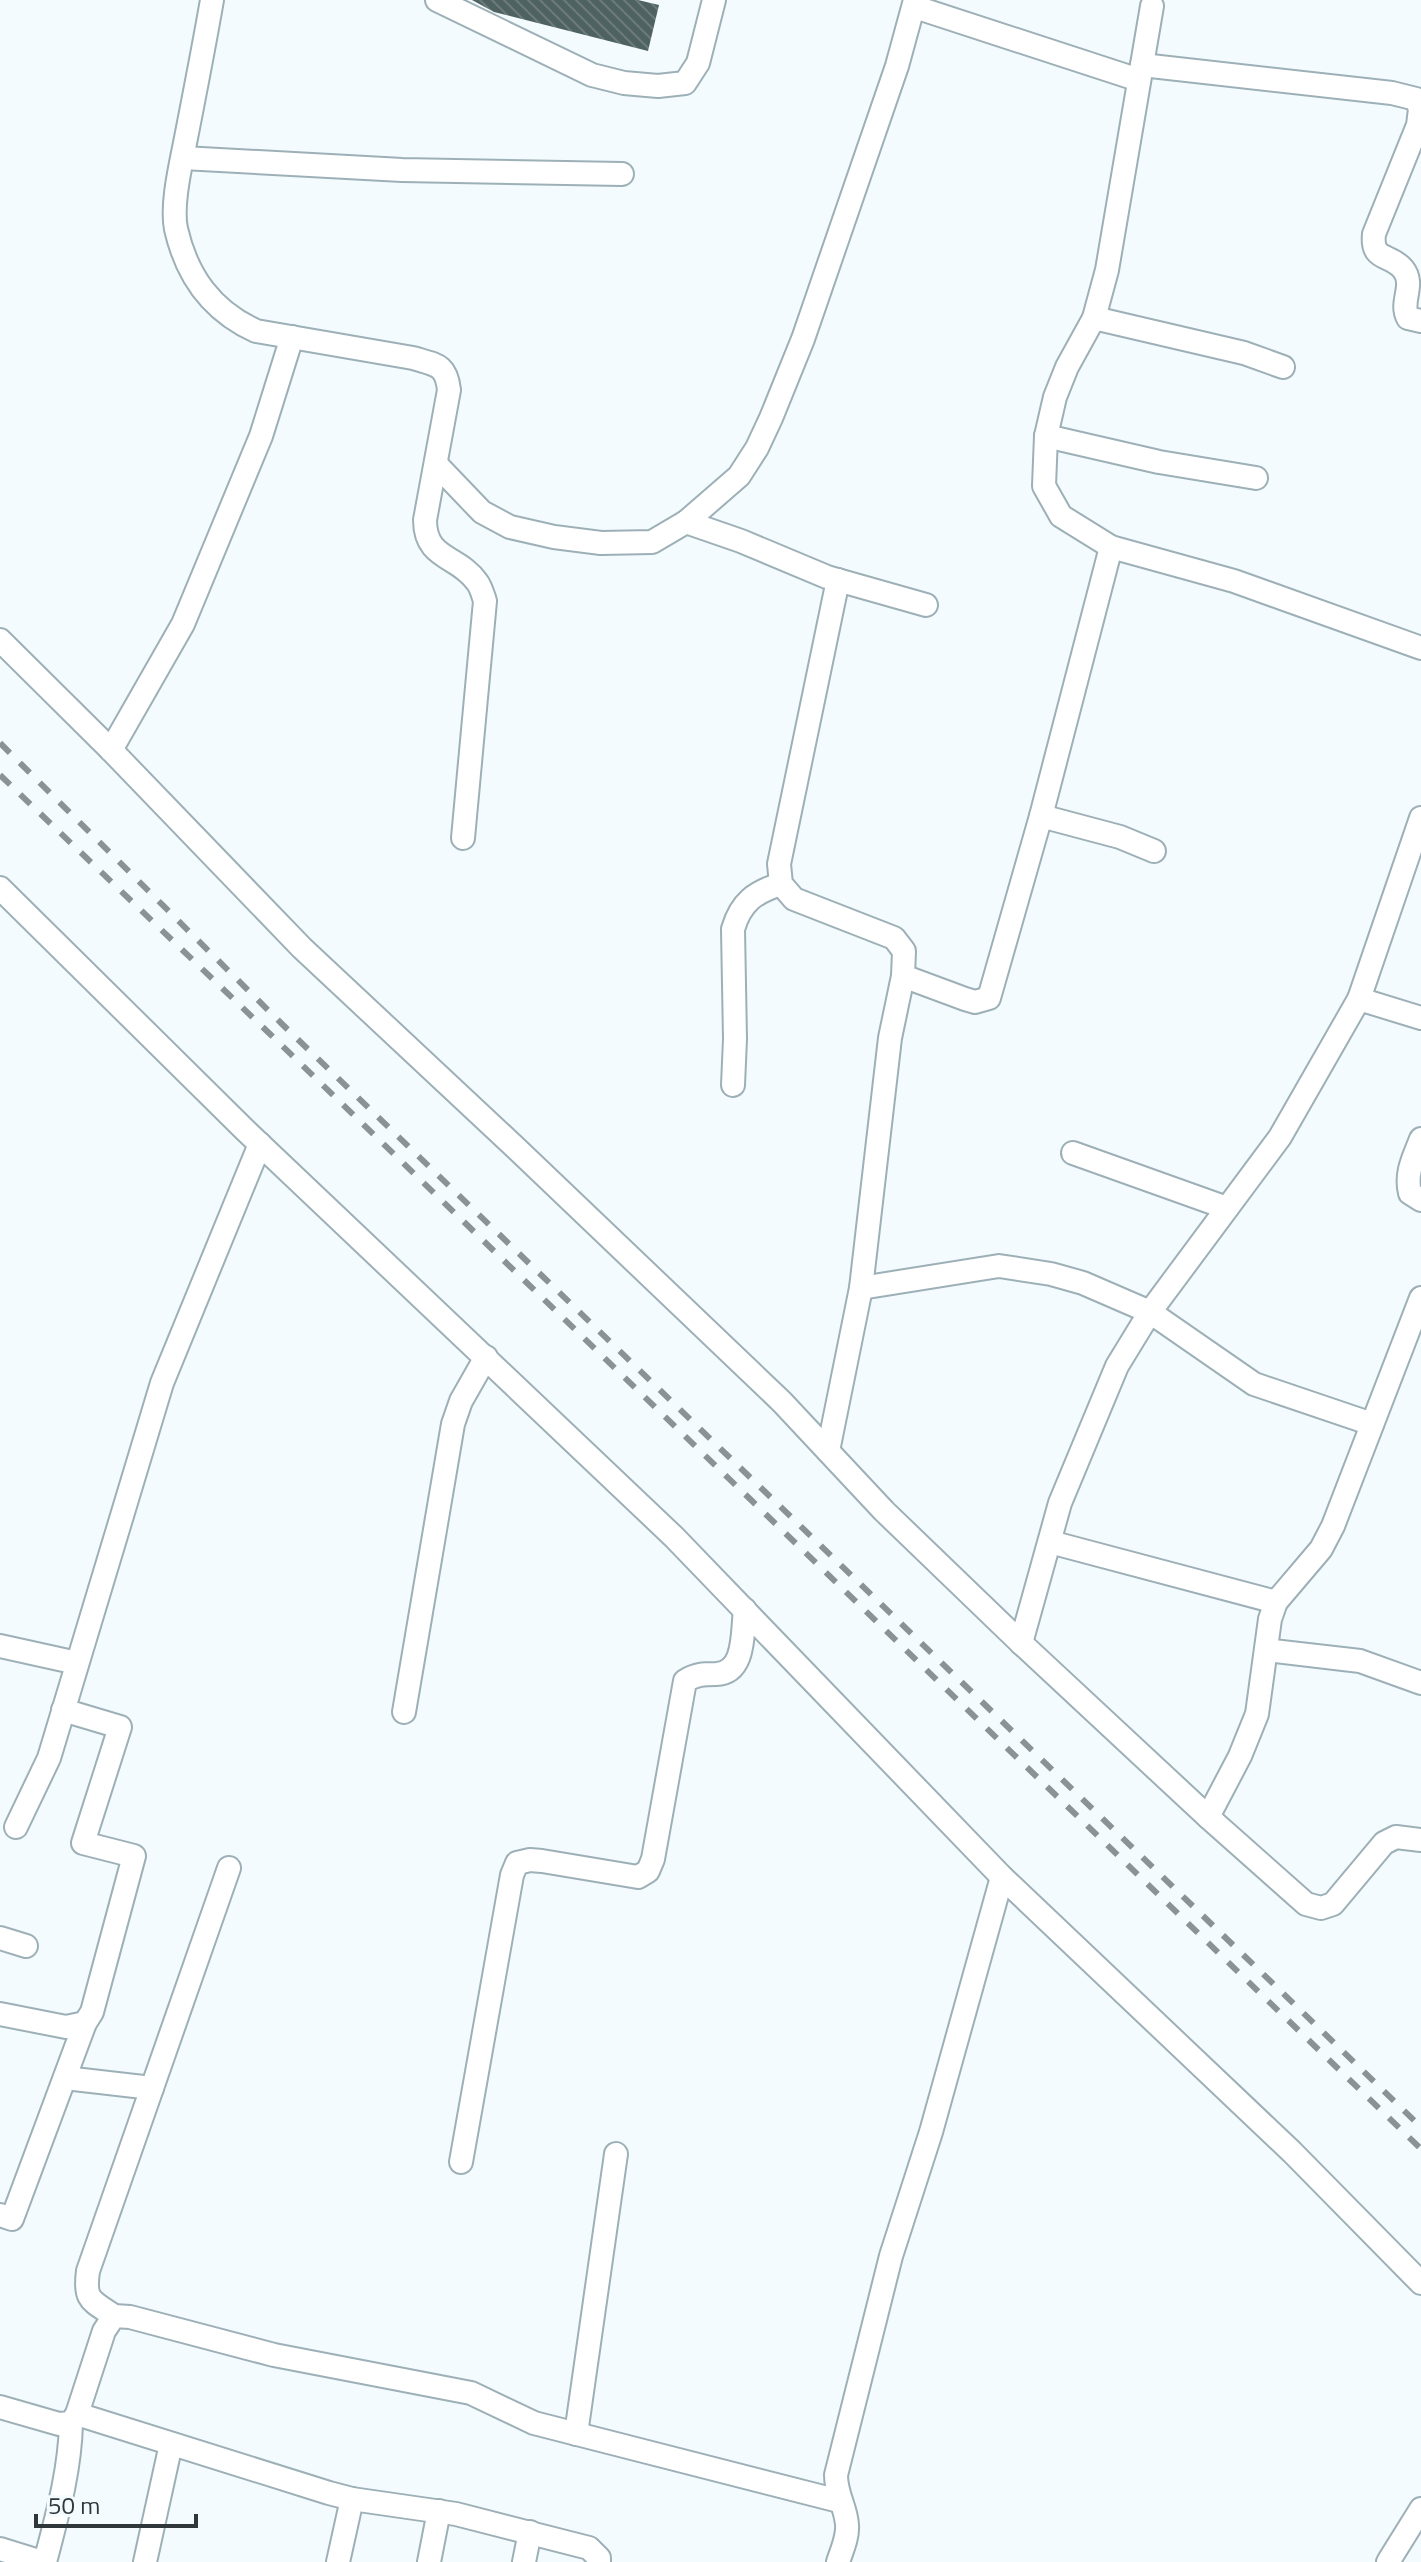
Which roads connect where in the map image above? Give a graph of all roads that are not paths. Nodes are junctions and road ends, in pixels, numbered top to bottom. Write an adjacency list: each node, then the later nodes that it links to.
1 (212, 0): 7 (street)
2 (437, 0): 3 (street)
3 (714, 0)
4 (915, 3): 6 (street); 16 (street)
5 (1152, 6): 6 (street)
6 (1140, 73): 9 (street); 10 (street)
7 (183, 158): 8 (street); 11 (street)
8 (622, 174)
9 (1094, 318): 12 (street); 13 (street)
10 (1421, 321)
11 (292, 337): 14 (street); 22 (street)
12 (1283, 367)
13 (1046, 436): 15 (street); 17 (street)
14 (436, 464): 16 (street); 25 (street)
15 (1256, 478)
16 (686, 522): 18 (street)
17 (1111, 547): 21 (street); 23 (street)
18 (838, 580): 19 (street); 27 (street)
19 (926, 605)
20 (0, 640): 22 (street)
21 (1421, 648)
22 (111, 750): 43 (street)
23 (1041, 816): 26 (street); 29 (street)
24 (1421, 818): 30 (street)
25 (463, 838)
26 (1154, 851)
27 (781, 884): 29 (street); 32 (street)
28 (3, 898): 34 (street)
29 (903, 976): 38 (street)
30 (1359, 999): 31 (street); 37 (street)
31 (1421, 1018)
32 (733, 1085)
33 (1421, 1139): 36 (street)
34 (260, 1144): 41 (street); 50 (street)
35 (1073, 1153): 37 (street)
36 (1421, 1200)
37 (1227, 1208): 40 (street)
38 (861, 1288): 40 (street); 43 (street)
39 (1421, 1298): 42 (street)
40 (1150, 1312): 42 (street); 44 (street)
41 (486, 1357): 46 (street); 53 (street)
42 (1372, 1424): 45 (street)
43 (828, 1451): 47 (street)
44 (1050, 1542): 45 (street); 47 (street)
45 (1276, 1602): 49 (street)
46 (745, 1610): 58 (street); 66 (street)
47 (1021, 1643): 54 (street)
48 (0, 1646): 50 (street)
49 (1266, 1650): 51 (street); 54 (street)
50 (77, 1663): 52 (street)
51 (1421, 1683)
52 (63, 1710): 55 (street); 62 (street)
53 (404, 1712)
54 (1208, 1817): 56 (street)
55 (16, 1827)
56 (1421, 1840)
57 (229, 1868): 64 (street)
58 (1002, 1877): 68 (street); 75 (street)
59 (0, 1938): 60 (street)
60 (26, 1946)
61 (0, 2014): 62 (street)
62 (85, 2023): 63 (street)
63 (65, 2078): 64 (street); 67 (street)
64 (152, 2088): 69 (street)
65 (616, 2154): 72 (street)
66 (461, 2162)
67 (0, 2215)
68 (1421, 2283)
69 (114, 2316): 71 (street); 72 (street)
70 (0, 2407): 71 (street)
71 (74, 2418): 73 (street); 80 (street)
72 (576, 2434): 75 (street)
73 (171, 2444): 74 (street); 81 (street)
74 (352, 2499): 77 (street); 82 (street)
75 (839, 2501): 86 (street)
76 (1421, 2509): 87 (street)
77 (439, 2511): 78 (street); 83 (street)
78 (530, 2532): 84 (street); 85 (street)
79 (0, 2549): 80 (street)
80 (43, 2562)
81 (145, 2562)
82 (338, 2562)
83 (429, 2562)
84 (524, 2562)
85 (599, 2562)
86 (838, 2562)
87 (1388, 2562)

